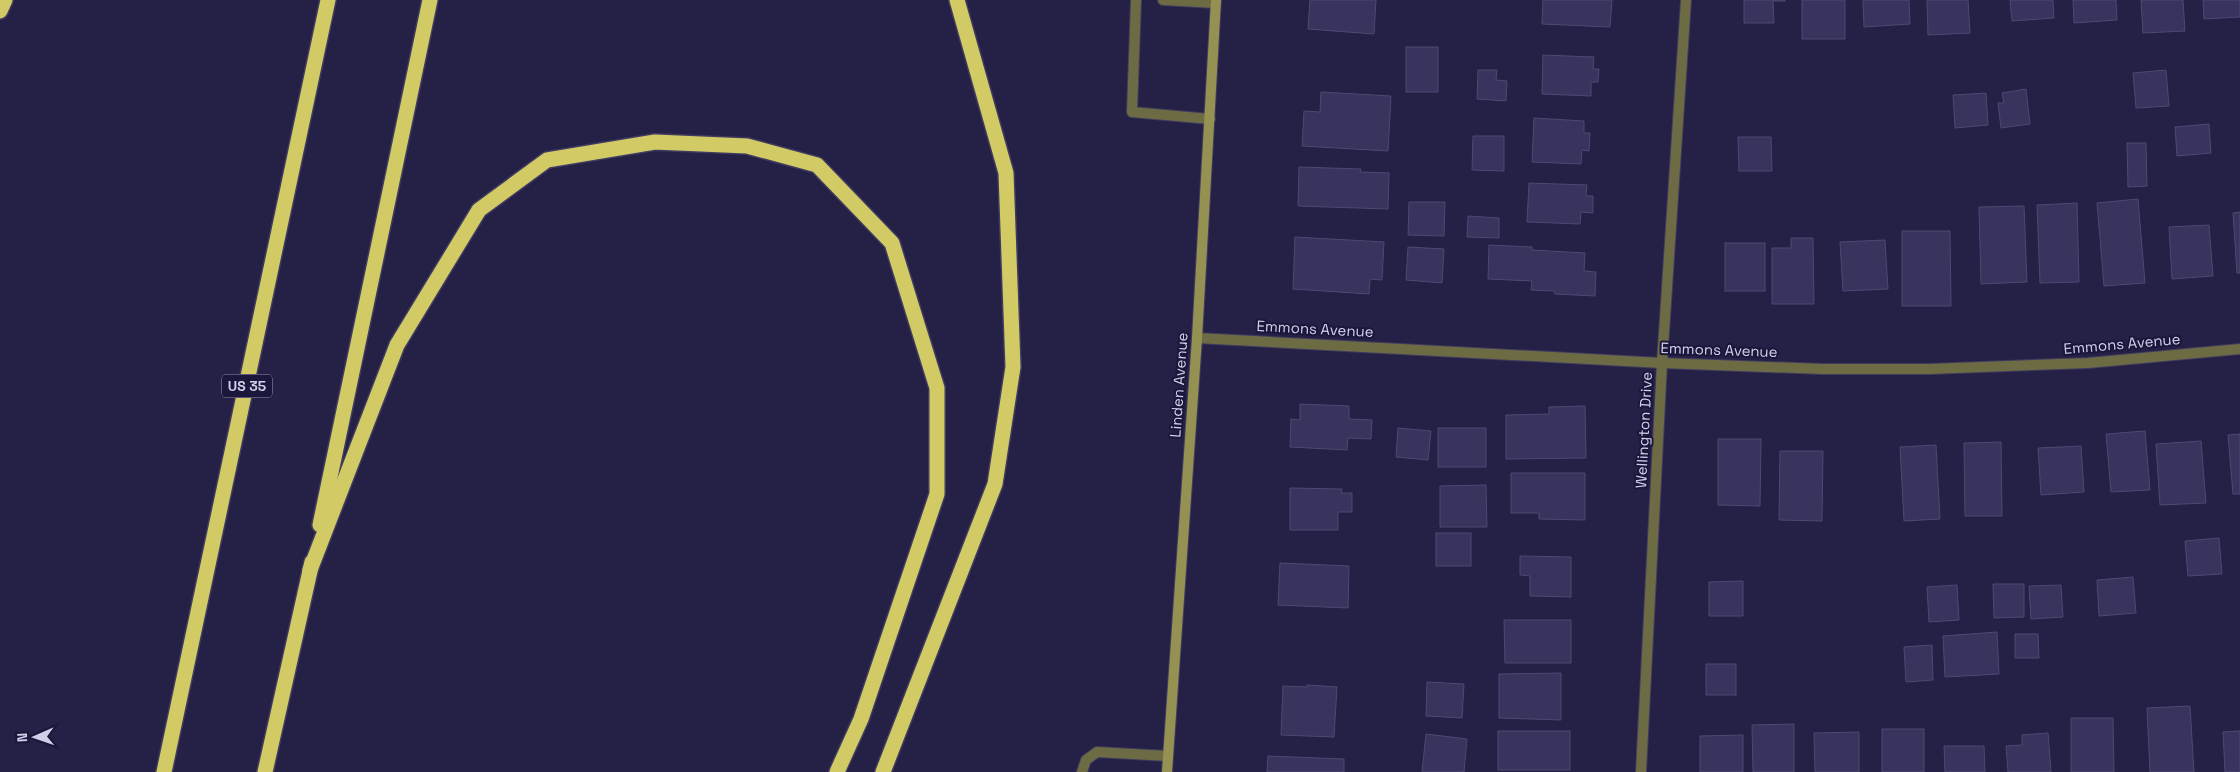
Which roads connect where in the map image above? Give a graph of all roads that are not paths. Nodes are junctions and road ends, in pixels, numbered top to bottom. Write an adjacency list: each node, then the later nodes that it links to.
1 (5, 0): 9 (highway)
2 (328, 0): 16 (highway, US 35)
3 (430, 0): 14 (highway)
4 (956, 0): 19 (highway)
5 (1136, 0): 10 (street)
6 (1163, 0): 8 (street)
7 (1686, 0): 13 (street, Wellington Drive)
8 (1216, 1): 10 (main road, Linden Avenue)
9 (0, 11)
10 (1210, 119): 11 (main road, Linden Avenue)
11 (1197, 338): 13 (street, Emmons Avenue); 15 (main road, Linden Avenue)
12 (2240, 349): 13 (street, Emmons Avenue)
13 (1662, 364): 22 (street, Wellington Drive)
14 (310, 570): 17 (highway); 18 (highway)
15 (1168, 756): 20 (street); 21 (main road, Linden Avenue)
16 (164, 772)
17 (265, 772)
18 (837, 772)
19 (883, 772)
20 (1082, 772)
21 (1167, 772)
22 (1641, 772)

